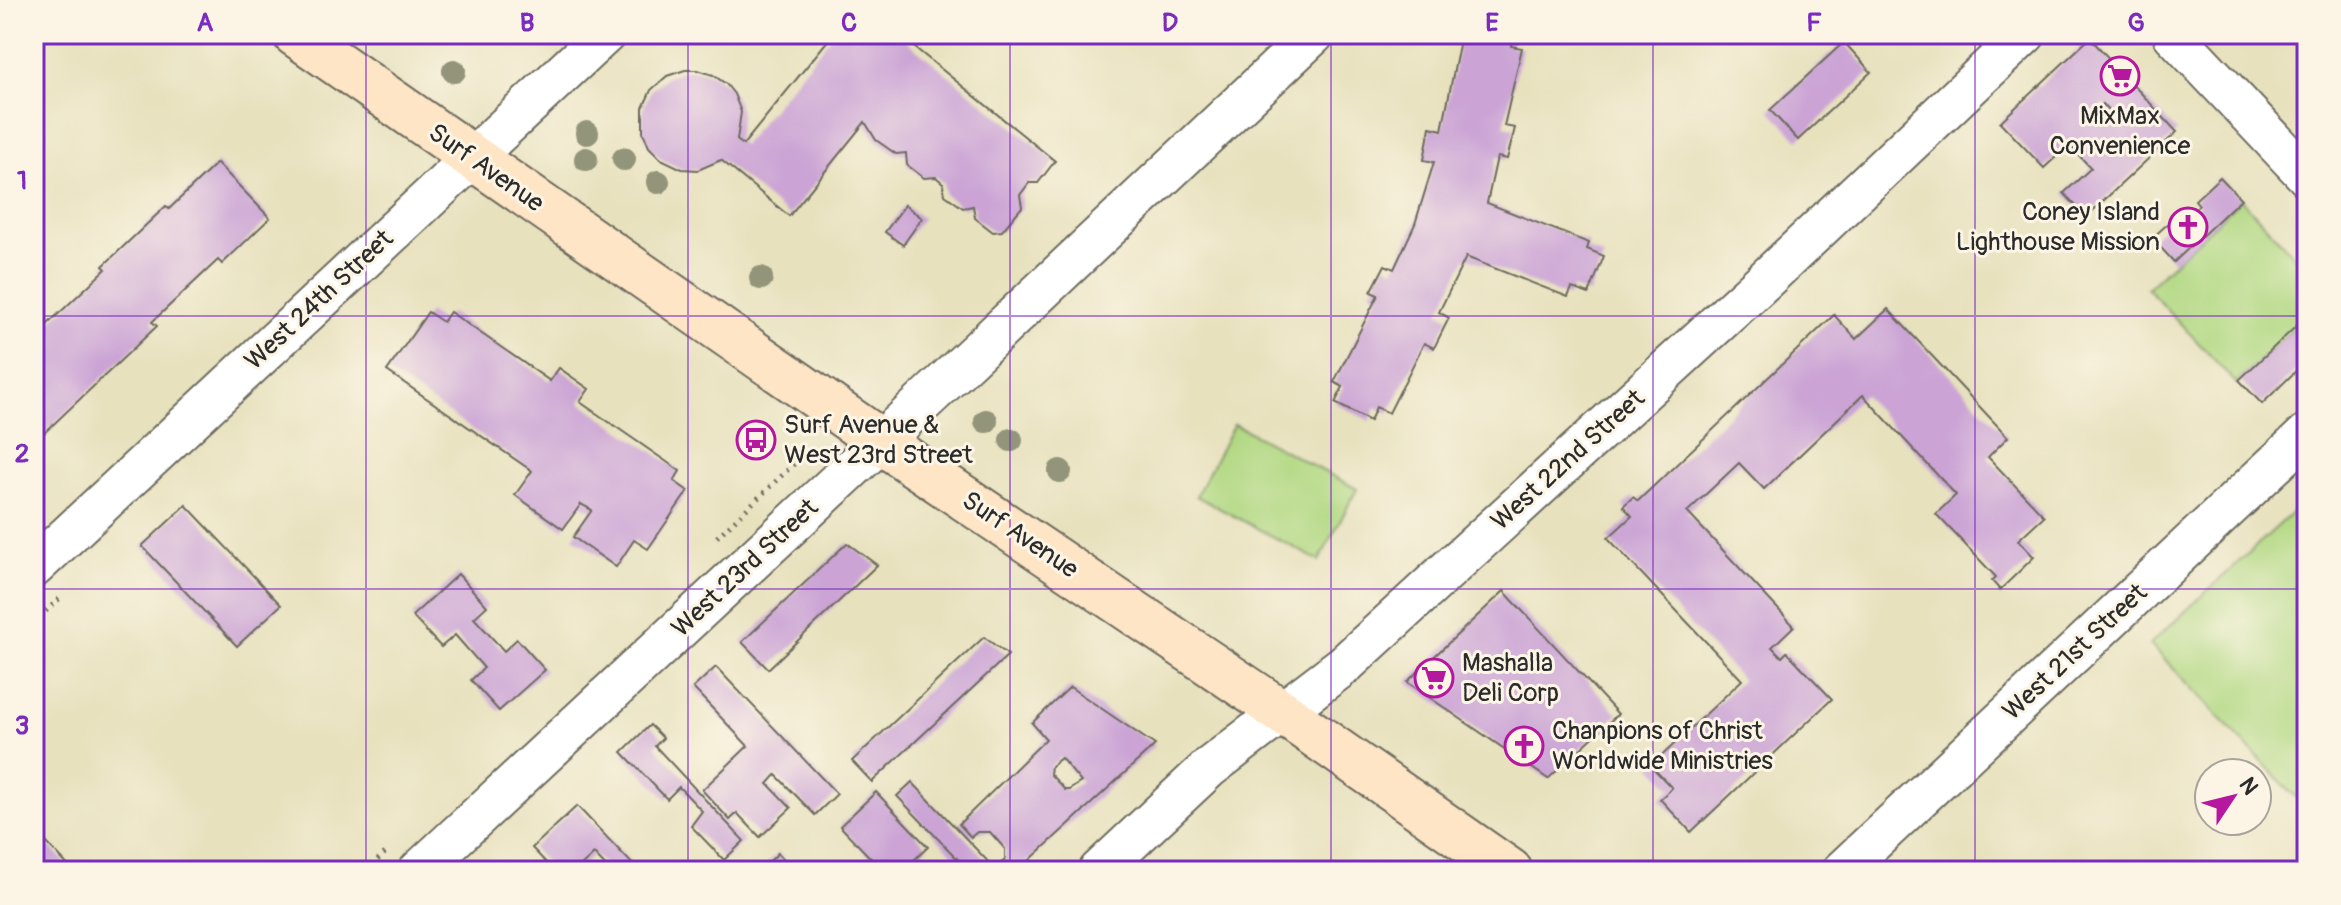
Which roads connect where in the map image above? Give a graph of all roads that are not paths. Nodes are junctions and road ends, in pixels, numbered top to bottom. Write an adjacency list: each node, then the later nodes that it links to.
1 (295, 34): 6 (main road, Surf Avenue)
2 (605, 34): 6 (street, West 24th Street)
3 (1314, 34): 9 (street, West 23rd Street)
4 (2025, 34): 11 (street, West 22nd Street)
5 (2173, 34): 7 (street)
6 (472, 159): 9 (main road, Surf Avenue); 10 (street, West 24th Street)
7 (2307, 176)
8 (2307, 434): 15 (street, West 21st Street)
9 (881, 441): 11 (main road, Surf Avenue); 12 (street, West 23rd Street)
10 (34, 567)
11 (1282, 712): 13 (street, West 22nd Street); 14 (main road, Surf Avenue)
12 (419, 871)
13 (1099, 871)
14 (1510, 871)
15 (1842, 871)

